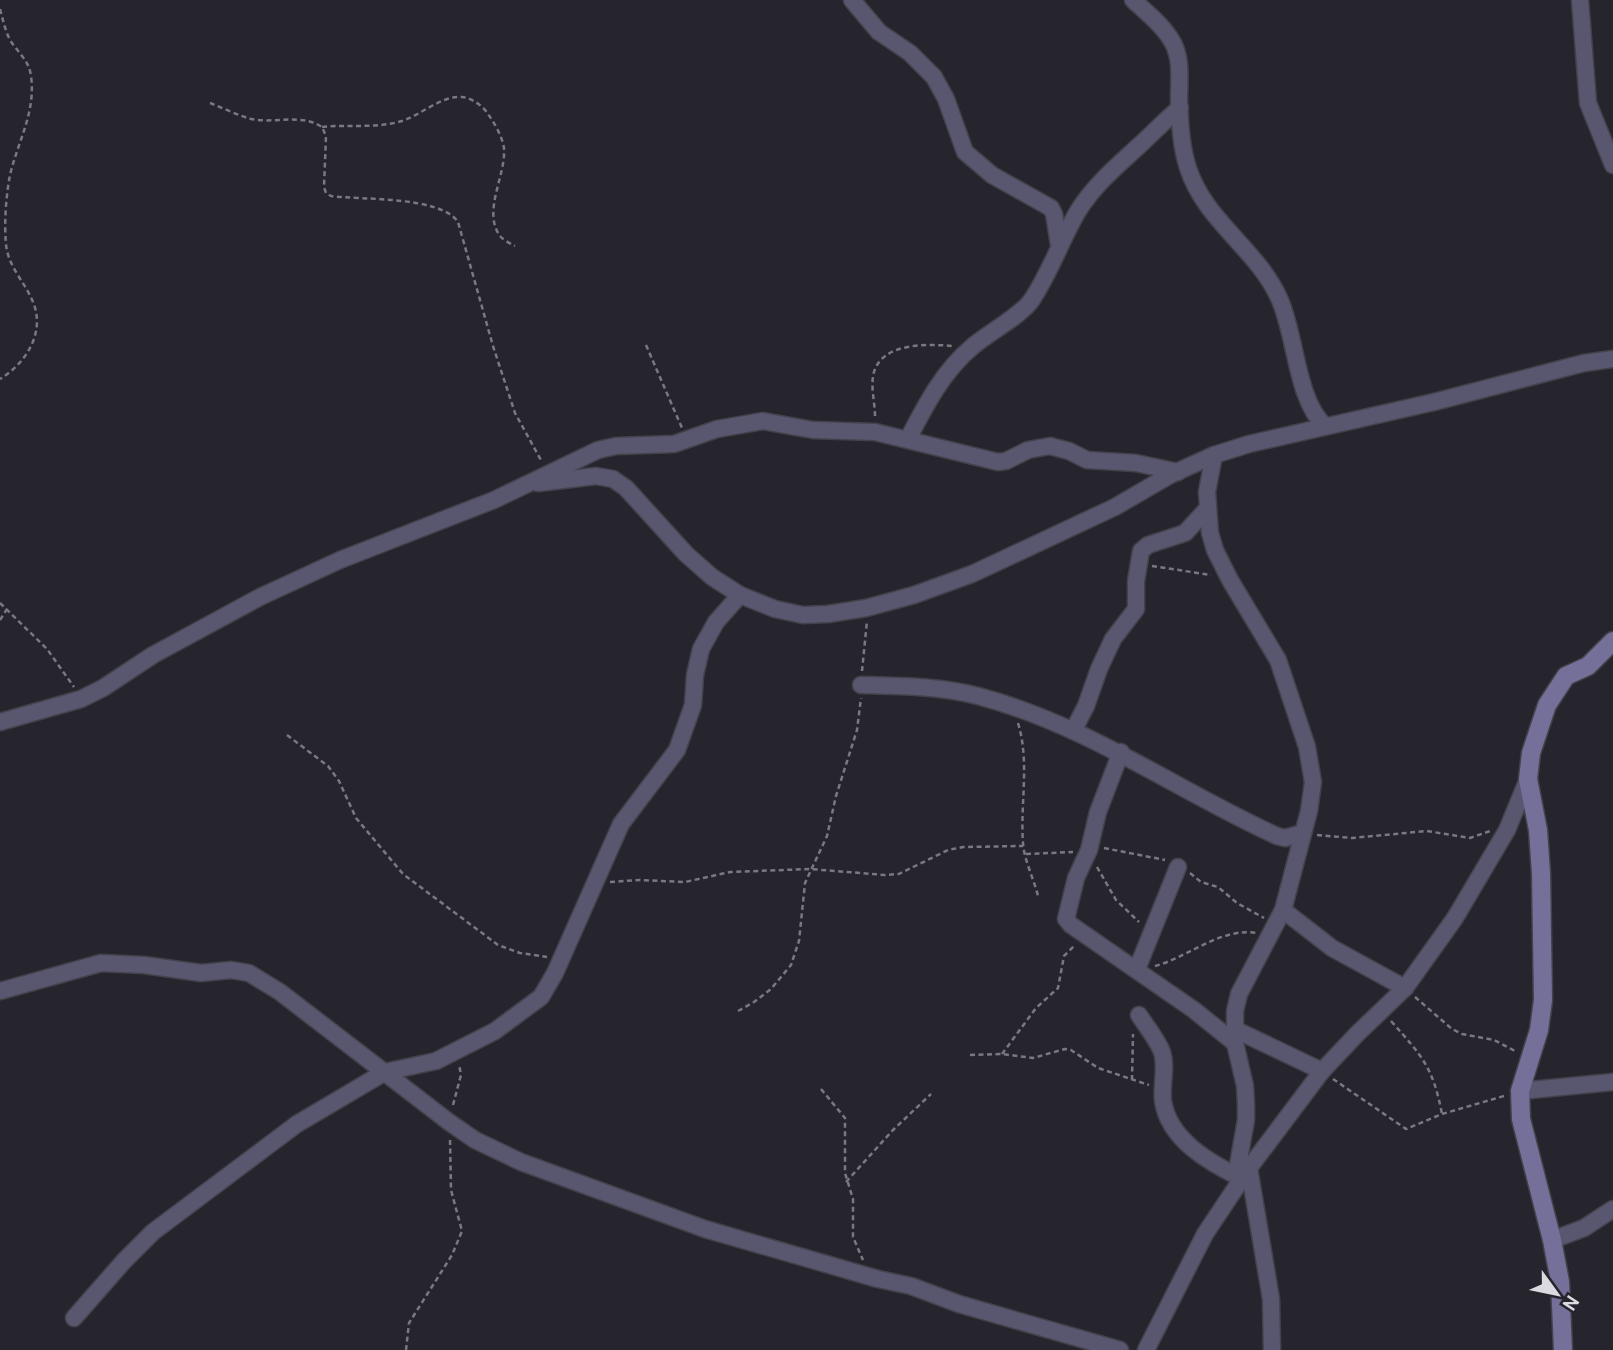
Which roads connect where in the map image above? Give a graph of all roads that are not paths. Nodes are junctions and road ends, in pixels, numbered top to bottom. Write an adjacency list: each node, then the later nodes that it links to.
1 (852, 0): 6 (street)
2 (1133, 0): 4 (street)
3 (1580, 0): 5 (street)
4 (1180, 108): 6 (street); 8 (street)
5 (1613, 165)
6 (1059, 245): 9 (street)
7 (1613, 359): 8 (street)
8 (1325, 426): 10 (street)
9 (908, 439): 11 (street); 12 (street)
10 (1213, 455): 11 (street); 13 (street)
11 (1178, 472): 14 (street)
12 (525, 485): 14 (street); 17 (street)
13 (1207, 509): 18 (street); 21 (street)
14 (740, 595): 30 (street)
15 (1613, 641): 20 (street)
16 (861, 685): 18 (street)
17 (0, 722)
18 (1073, 731): 19 (street)
19 (1121, 752): 21 (street); 24 (street)
20 (1528, 779): 25 (street); 32 (street)
21 (1303, 833): 23 (street)
22 (1178, 867): 24 (street)
23 (1283, 910): 25 (street); 28 (street)
24 (1137, 969): 28 (street)
25 (1405, 988): 29 (street)
26 (0, 991): 30 (street)
27 (1139, 1014): 33 (street)
28 (1234, 1036): 29 (street); 33 (street)
29 (1322, 1071): 33 (street)
30 (385, 1072): 36 (street); 37 (street)
31 (1613, 1082): 32 (street)
32 (1520, 1091): 35 (street)
33 (1242, 1174): 38 (street); 39 (street)
34 (1613, 1209): 35 (street)
35 (1552, 1240): 40 (street)
36 (74, 1318)
37 (1120, 1350)
38 (1146, 1350)
39 (1272, 1350)
40 (1563, 1350)

